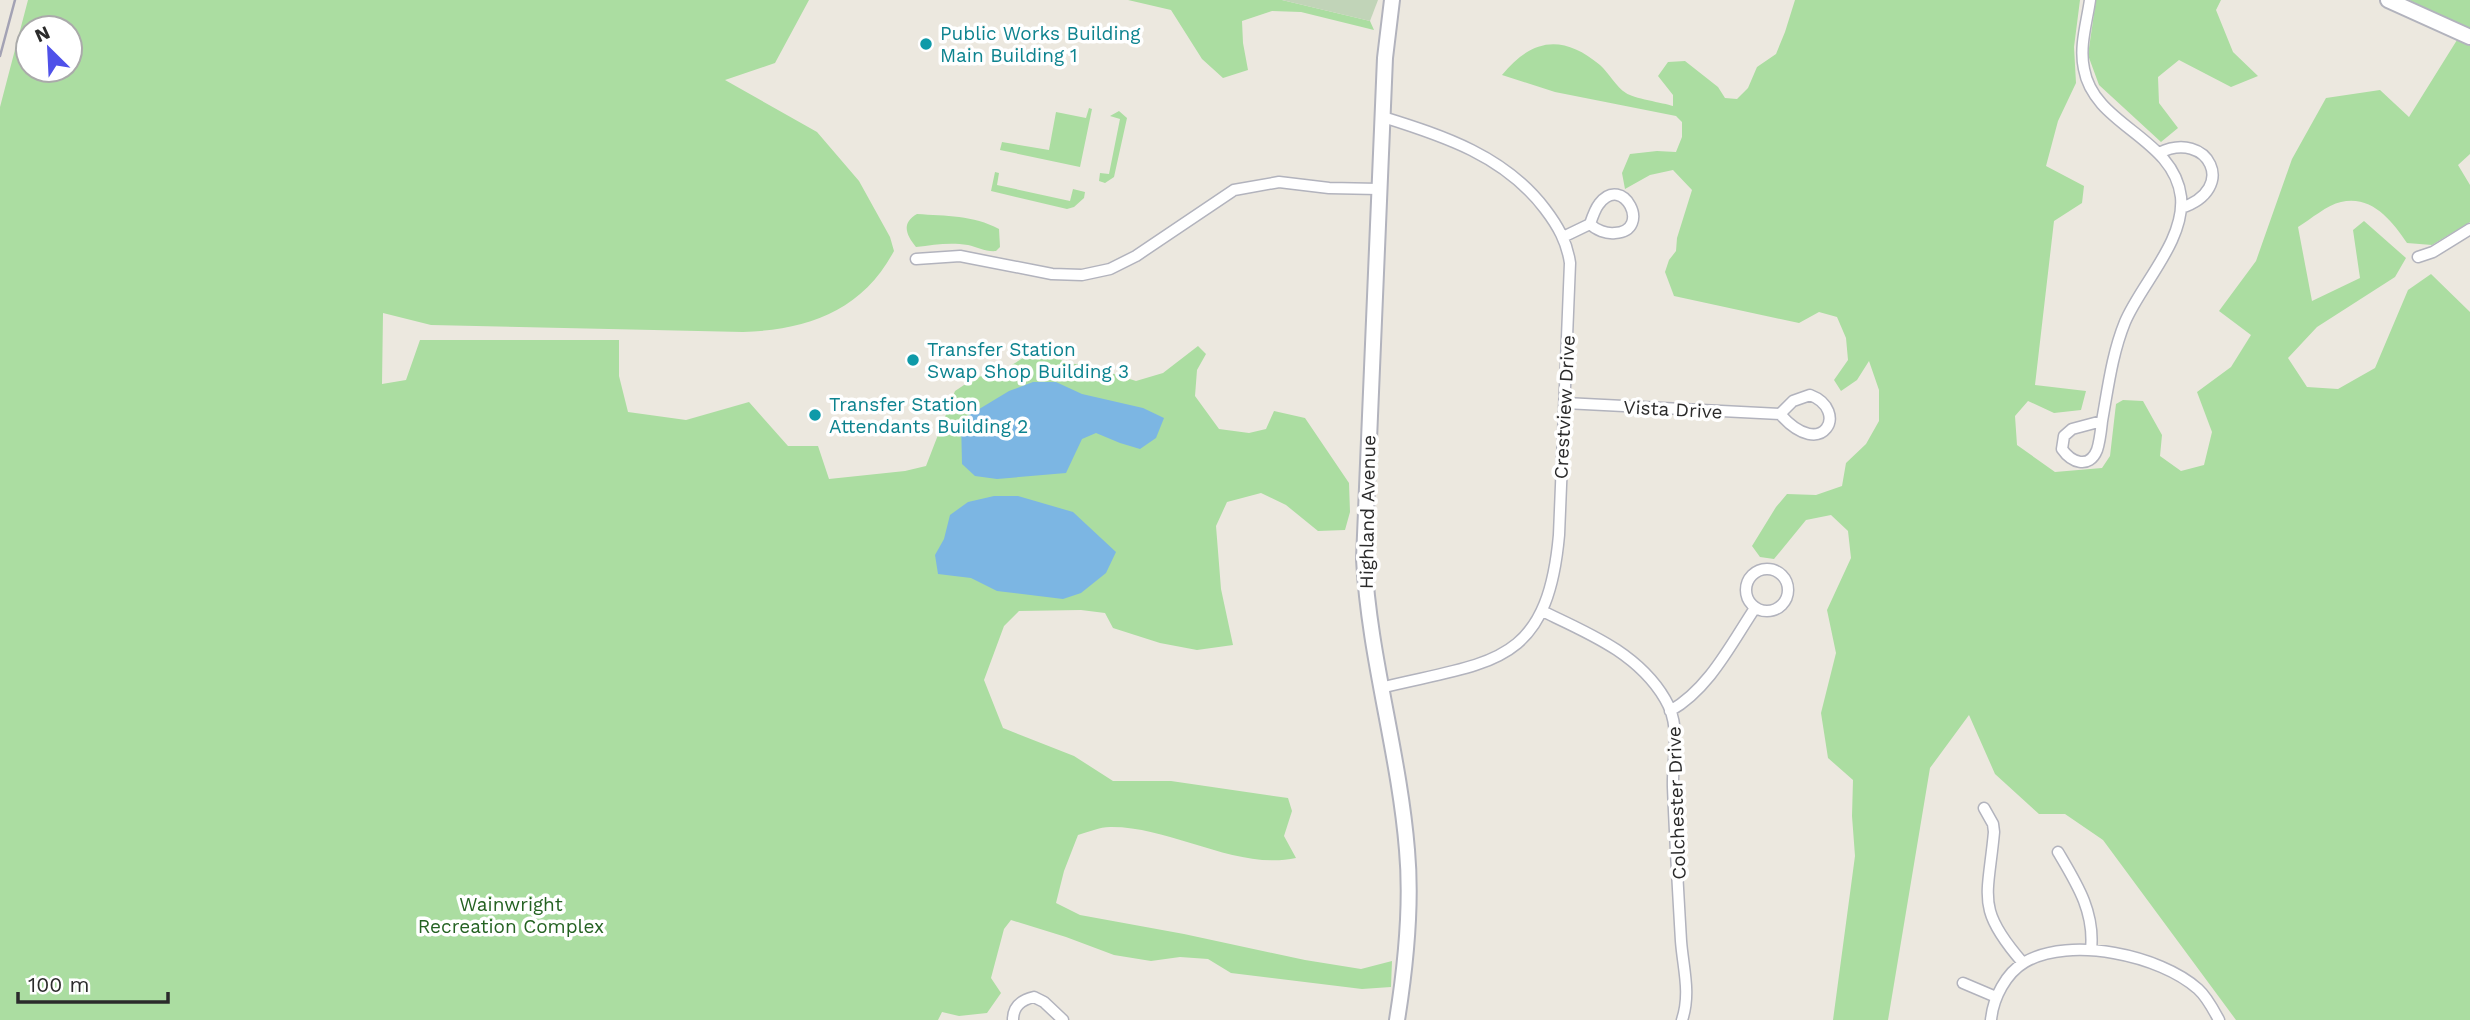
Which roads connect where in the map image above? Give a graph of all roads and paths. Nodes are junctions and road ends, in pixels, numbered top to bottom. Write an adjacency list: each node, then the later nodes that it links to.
1 (1392, 0): 5 (street, Highland Avenue)
2 (2090, 0): 6 (street)
3 (2388, 0): 4 (street)
4 (2470, 37)
5 (1383, 117): 7 (street, Highland Avenue); 11 (street, Crestview Drive)
6 (2160, 153): 8 (street); 8 (street)
7 (1379, 189): 13 (street); 19 (street, Highland Avenue)
8 (2181, 208): 16 (street)
9 (1590, 224): 9 (street); 11 (street)
10 (2470, 229): 12 (street)
11 (1563, 237): 14 (street, Crestview Drive)
12 (2418, 257)
13 (916, 259)
14 (1565, 403): 15 (street, Vista Drive); 18 (street, Crestview Drive)
15 (1780, 414): 15 (street)
16 (2102, 421): 16 (street)
17 (1755, 608): 17 (street); 20 (street)
18 (1542, 611): 19 (street, Crestview Drive); 20 (street, Colchester Drive)
19 (1380, 688): 29 (street, Highland Avenue)
20 (1671, 711): 30 (street, Colchester Drive)
21 (1983, 808): 24 (street)
22 (2059, 852): 23 (street)
23 (2091, 950): 24 (street); 32 (street)
24 (2023, 963): 26 (street)
25 (1963, 983): 26 (street)
26 (1996, 997): 31 (street)
27 (1013, 1020): 28 (street)
28 (1063, 1020)
29 (1397, 1020)
30 (1682, 1020)
31 (1991, 1020)
32 (2218, 1020)

